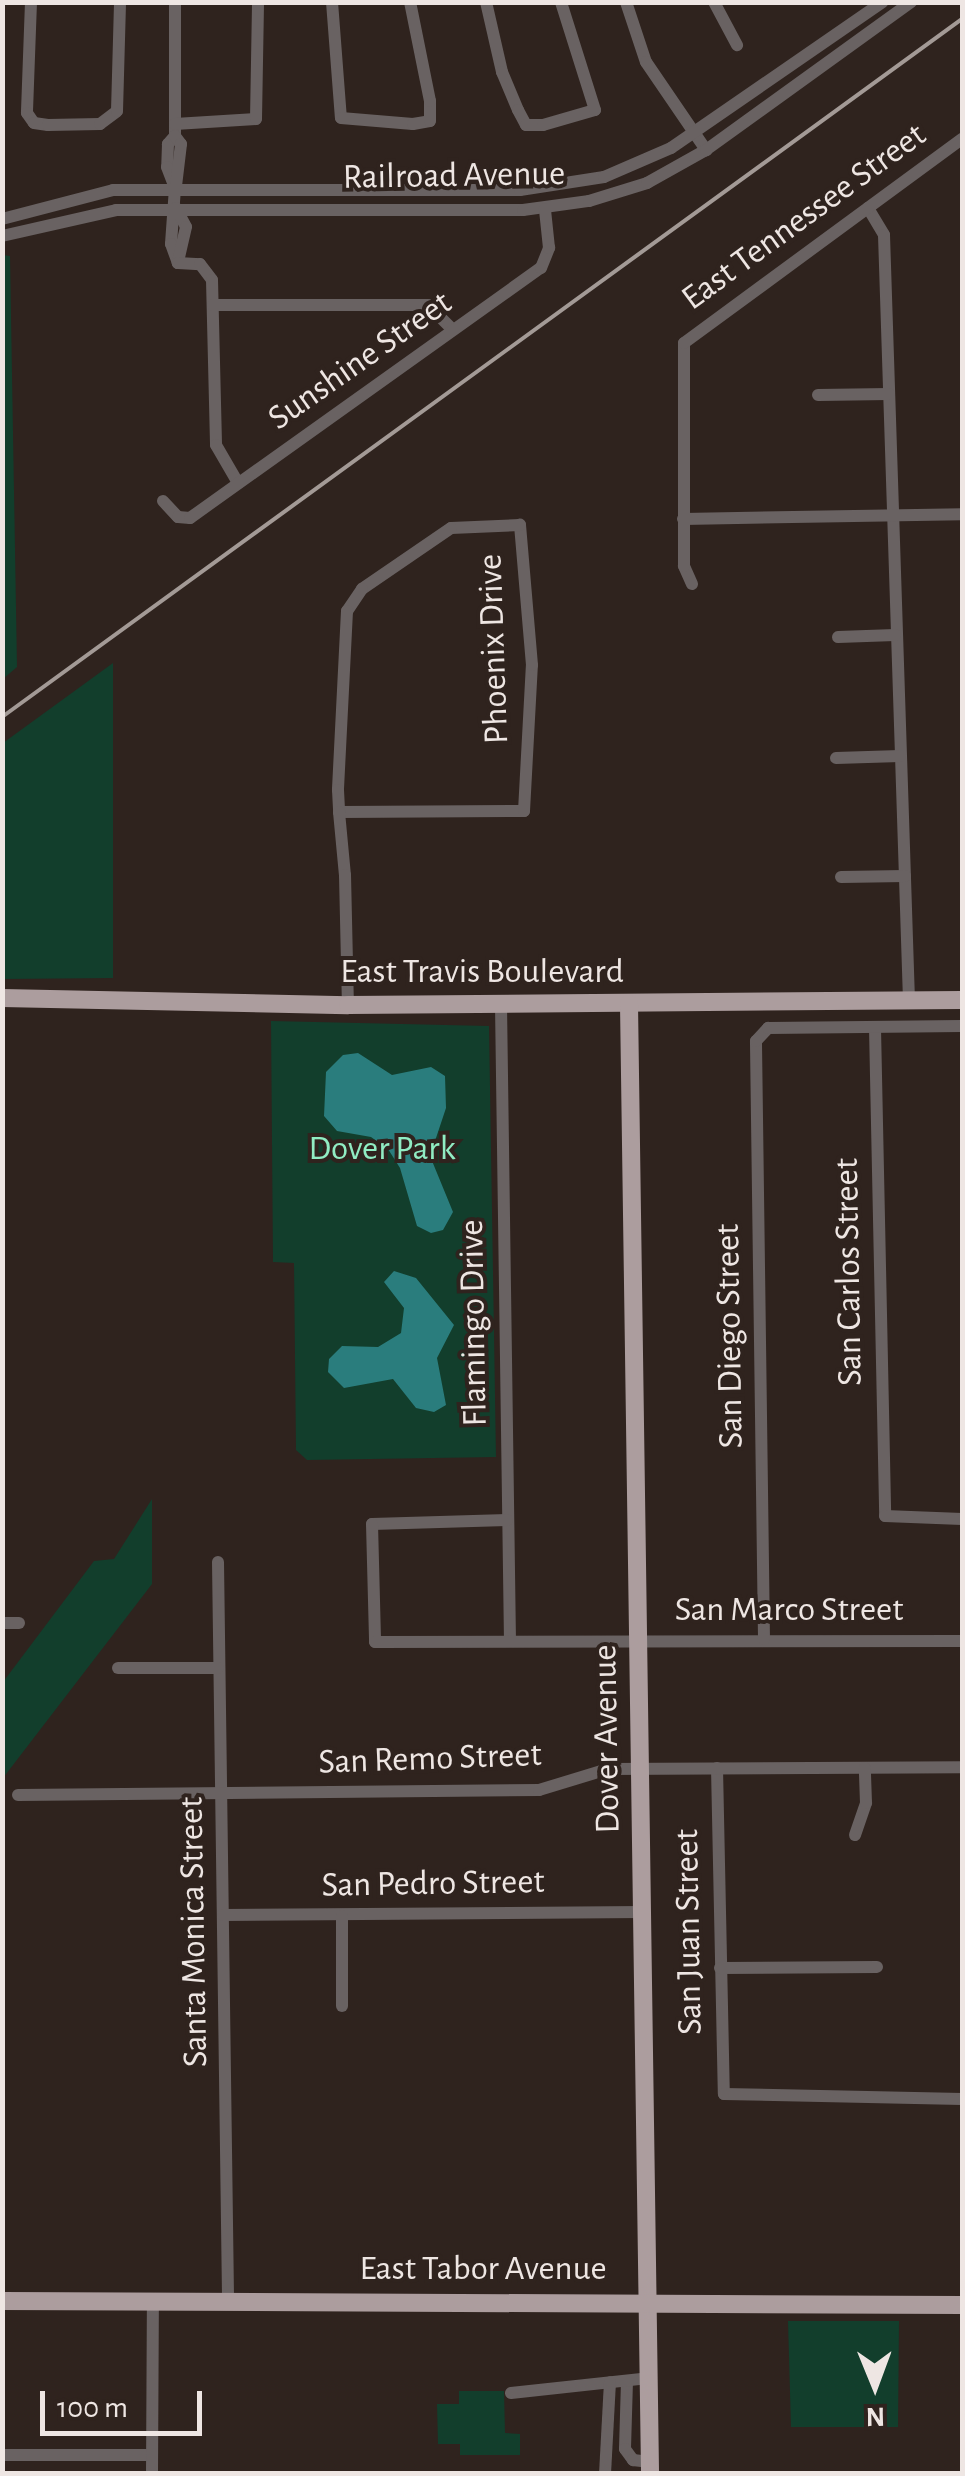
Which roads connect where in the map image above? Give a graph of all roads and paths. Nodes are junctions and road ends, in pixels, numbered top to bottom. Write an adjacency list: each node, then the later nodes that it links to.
1 (31, 2): 2 (street)
2 (120, 2)
3 (175, 2): 14 (street)
4 (258, 2): 14 (street)
5 (332, 2): 6 (street)
6 (410, 2)
7 (486, 2): 8 (street)
8 (561, 2)
9 (626, 2): 15 (street)
10 (714, 2): 13 (street)
11 (883, 2): 15 (street, Railroad Avenue)
12 (911, 2): 17 (street, Railroad Avenue)
13 (738, 45)
14 (175, 130): 18 (street)
15 (694, 133): 17 (street); 18 (street, Railroad Avenue)
16 (962, 139): 21 (street, East Tennessee Street)
17 (706, 150): 20 (street, Railroad Avenue)
18 (175, 188): 19 (street); 22 (street, Railroad Avenue)
19 (176, 208): 20 (street, Railroad Avenue); 23 (street, Railroad Avenue); 24 (street)
20 (545, 208): 25 (street, Sunshine Street)
21 (868, 208): 26 (street); 32 (street, East Tennessee Street)
22 (2, 219)
23 (2, 236)
24 (213, 304): 25 (street); 28 (street)
25 (452, 329): 28 (street, Sunshine Street)
26 (889, 394): 27 (street); 31 (street)
27 (818, 395)
28 (238, 484): 29 (street, Sunshine Street)
29 (163, 501)
30 (962, 514): 31 (street)
31 (892, 516): 32 (street); 34 (street)
32 (683, 519): 33 (street, East Tennessee Street)
33 (692, 584)
34 (895, 635): 35 (street); 36 (street)
35 (838, 637)
36 (900, 756): 37 (street); 39 (street)
37 (836, 758)
38 (339, 812): 38 (street, Phoenix Drive); 45 (street, Phoenix Drive)
39 (904, 876): 40 (street); 43 (street)
40 (841, 877)
41 (2, 998): 45 (main road, East Travis Boulevard)
42 (962, 1000): 43 (main road, East Travis Boulevard)
43 (910, 1001): 44 (main road, East Travis Boulevard)
44 (630, 1004): 46 (main road, East Travis Boulevard); 55 (main road, Dover Avenue)
45 (348, 1005): 46 (main road, East Travis Boulevard)
46 (501, 1005): 50 (street, Flamingo Drive)
47 (962, 1026): 48 (street)
48 (876, 1028): 49 (street, San Carlos Street); 54 (street, San Diego Street)
49 (962, 1519)
50 (507, 1520): 56 (street, Flamingo Drive); 56 (street, San Marco Street)
51 (218, 1562): 59 (street, Santa Monica Street)
52 (2, 1623): 53 (street)
53 (19, 1623)
54 (764, 1639): 55 (street, San Marco Street); 57 (street, San Marco Street)
55 (638, 1640): 56 (street, San Marco Street); 61 (main road, Dover Avenue)
56 (510, 1641)
57 (962, 1641)
58 (118, 1668): 59 (street)
59 (218, 1668): 64 (street, Santa Monica Street)
60 (962, 1767): 63 (street, San Remo Street)
61 (640, 1768): 62 (street, San Remo Street); 64 (street, San Remo Street); 67 (main road, Dover Avenue)
62 (716, 1768): 63 (street, San Remo Street); 71 (street, San Juan Street)
63 (865, 1768): 66 (street)
64 (222, 1794): 65 (street, San Remo Street); 68 (street, Santa Monica Street)
65 (18, 1795)
66 (856, 1835)
67 (643, 1912): 69 (street, San Pedro Street); 77 (main road, Dover Avenue)
68 (223, 1915): 69 (street, San Pedro Street); 76 (street, Santa Monica Street)
69 (342, 1916): 72 (street)
70 (877, 1967): 71 (street)
71 (720, 1968): 73 (street, San Juan Street)
72 (342, 2006)
73 (962, 2099)
74 (2, 2301): 75 (main road, East Tabor Avenue)
75 (152, 2301): 76 (main road, East Tabor Avenue); 83 (street)
76 (228, 2301): 77 (main road, East Tabor Avenue)
77 (646, 2302): 78 (main road, East Tabor Avenue); 79 (main road, Dover Avenue)
78 (962, 2305)
79 (648, 2378): 81 (street); 85 (main road, Dover Avenue)
80 (610, 2382): 81 (street); 82 (street); 87 (street)
81 (627, 2382): 85 (street)
82 (511, 2393)
83 (152, 2455): 84 (street); 86 (street)
84 (2, 2456)
85 (650, 2468)
86 (152, 2474)
87 (605, 2474)

